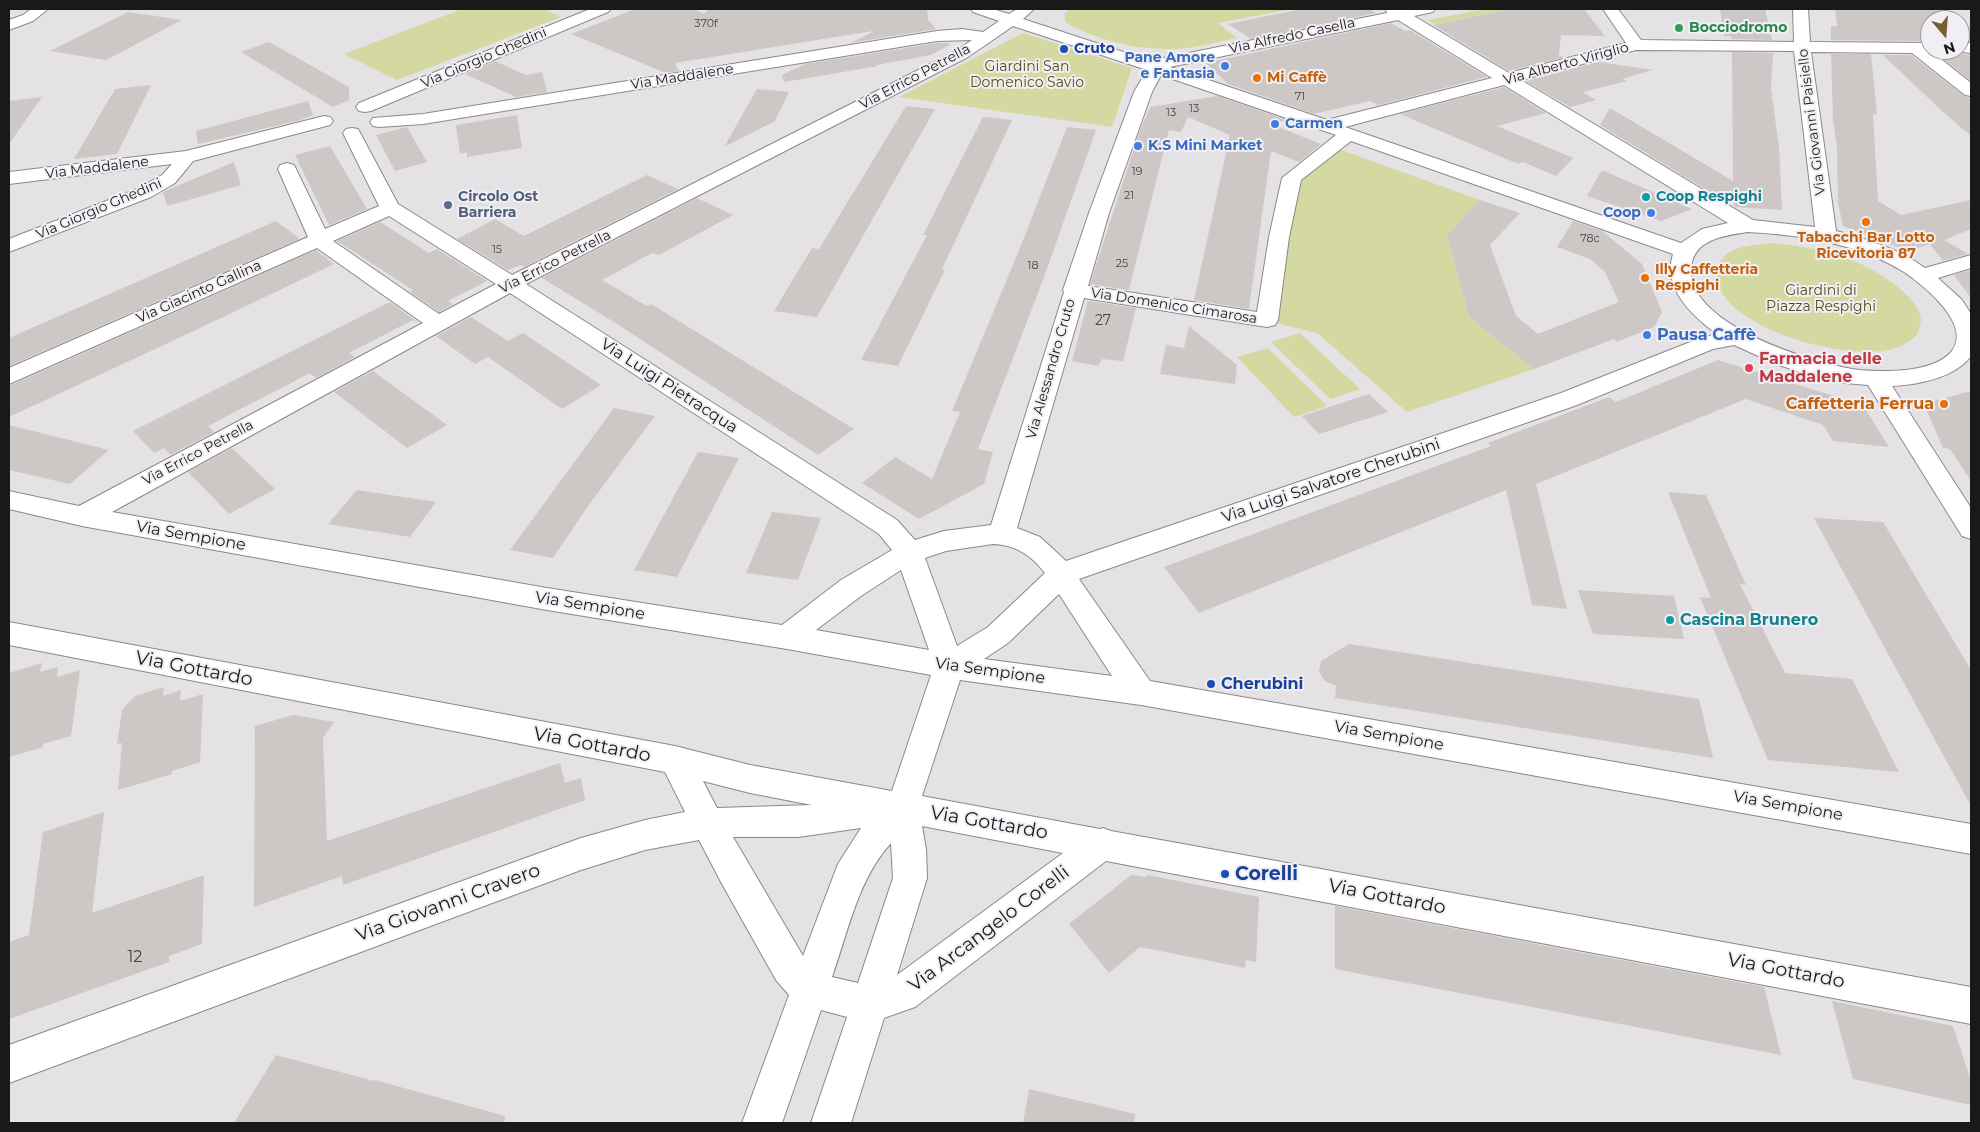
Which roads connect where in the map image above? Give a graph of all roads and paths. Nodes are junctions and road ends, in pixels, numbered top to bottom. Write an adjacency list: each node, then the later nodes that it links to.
1 (40, 9): 12 (street)
2 (566, 9): 10 (street)
3 (603, 9): 10 (street, Via Giorgio Ghedini)
4 (978, 9): 11 (street)
5 (1027, 9): 11 (street, Via Errico Petrella)
6 (1428, 9): 9 (street, Via Alfredo Casella)
7 (1610, 9): 14 (street)
8 (1800, 9): 15 (street, Via Giovanni Paisiello)
9 (1395, 12): 18 (street, Via Alfredo Casella); 19 (street)
10 (583, 17): 21 (street, Via Giorgio Ghedini)
11 (1009, 20): 13 (street, Via Errico Petrella); 18 (street)
12 (9, 25)
13 (986, 37): 23 (street, Via Maddalene); 38 (street, Via Errico Petrella)
14 (1636, 45): 15 (street, Via Alberto Viriglio); 19 (street, Via Alberto Viriglio)
15 (1802, 47): 16 (street, Via Alberto Viriglio); 32 (street, Via Giovanni Paisiello)
16 (1920, 48)
17 (1936, 60): 20 (street)
18 (1157, 68): 24 (street); 39 (street, Via Alessandro Cruto)
19 (1508, 79): 24 (street, Via Alberto Viriglio); 31 (street)
20 (1971, 91)
21 (352, 109): 22 (street, Via Giorgio Ghedini); 23 (street)
22 (324, 121): 25 (street); 27 (street)
23 (379, 122): 25 (street, Via Maddalene)
24 (1327, 126): 26 (street)
25 (352, 133): 30 (street)
26 (1349, 134): 35 (street); 39 (street, Via Domenico Cimarosa)
27 (186, 157): 29 (street, Via Maddalene); 34 (street, Via Giorgio Ghedini)
28 (287, 169): 33 (street)
29 (9, 178)
30 (390, 208): 33 (street, Via Giacinto Gallina); 38 (street, Via Luigi Pietracqua)
31 (1748, 226): 32 (street); 35 (street)
32 (1826, 234): 37 (street)
33 (319, 239): 40 (street); 43 (street, Via Giacinto Gallina)
34 (9, 246)
35 (1684, 251): 41 (street)
36 (1971, 261): 37 (street)
37 (1922, 276): 42 (street)
38 (511, 284): 40 (street, Via Errico Petrella); 49 (street, Via Luigi Pietracqua)
39 (1074, 290): 48 (street, Via Alessandro Cruto)
40 (438, 323): 46 (street, Via Errico Petrella)
41 (1737, 337): 44 (street); 50 (street, Via Luigi Salvatore Cherubini)
42 (1968, 349): 44 (street)
43 (9, 377)
44 (1876, 379): 47 (street)
45 (9, 500): 46 (street, Via Sempione)
46 (82, 516): 52 (street, Via Sempione)
47 (1971, 529)
48 (1002, 533): 49 (street); 50 (street)
49 (909, 552): 52 (street); 53 (street, Via Luigi Pietracqua)
50 (1061, 575): 53 (street, Via Luigi Salvatore Cherubini); 54 (street)
51 (12, 637): 55 (street, Via Gottardo)
52 (787, 637): 53 (street, Via Sempione)
53 (946, 675): 54 (street, Via Sempione); 56 (street)
54 (1141, 692): 58 (street, Via Sempione)
55 (675, 760): 56 (street, Via Gottardo); 57 (street)
56 (906, 795): 57 (street, Via Giovanni Cravero); 59 (street, Via Gottardo); 60 (street); 61 (street)
57 (708, 823): 60 (street); 63 (street, Via Giovanni Cravero)
58 (1971, 839)
59 (1103, 843): 61 (street, Via Arcangelo Corelli); 62 (street, Via Gottardo)
60 (808, 989): 61 (street); 64 (street)
61 (869, 1004): 65 (street)
62 (1971, 1006)
63 (9, 1064)
64 (762, 1123)
65 (831, 1123)

